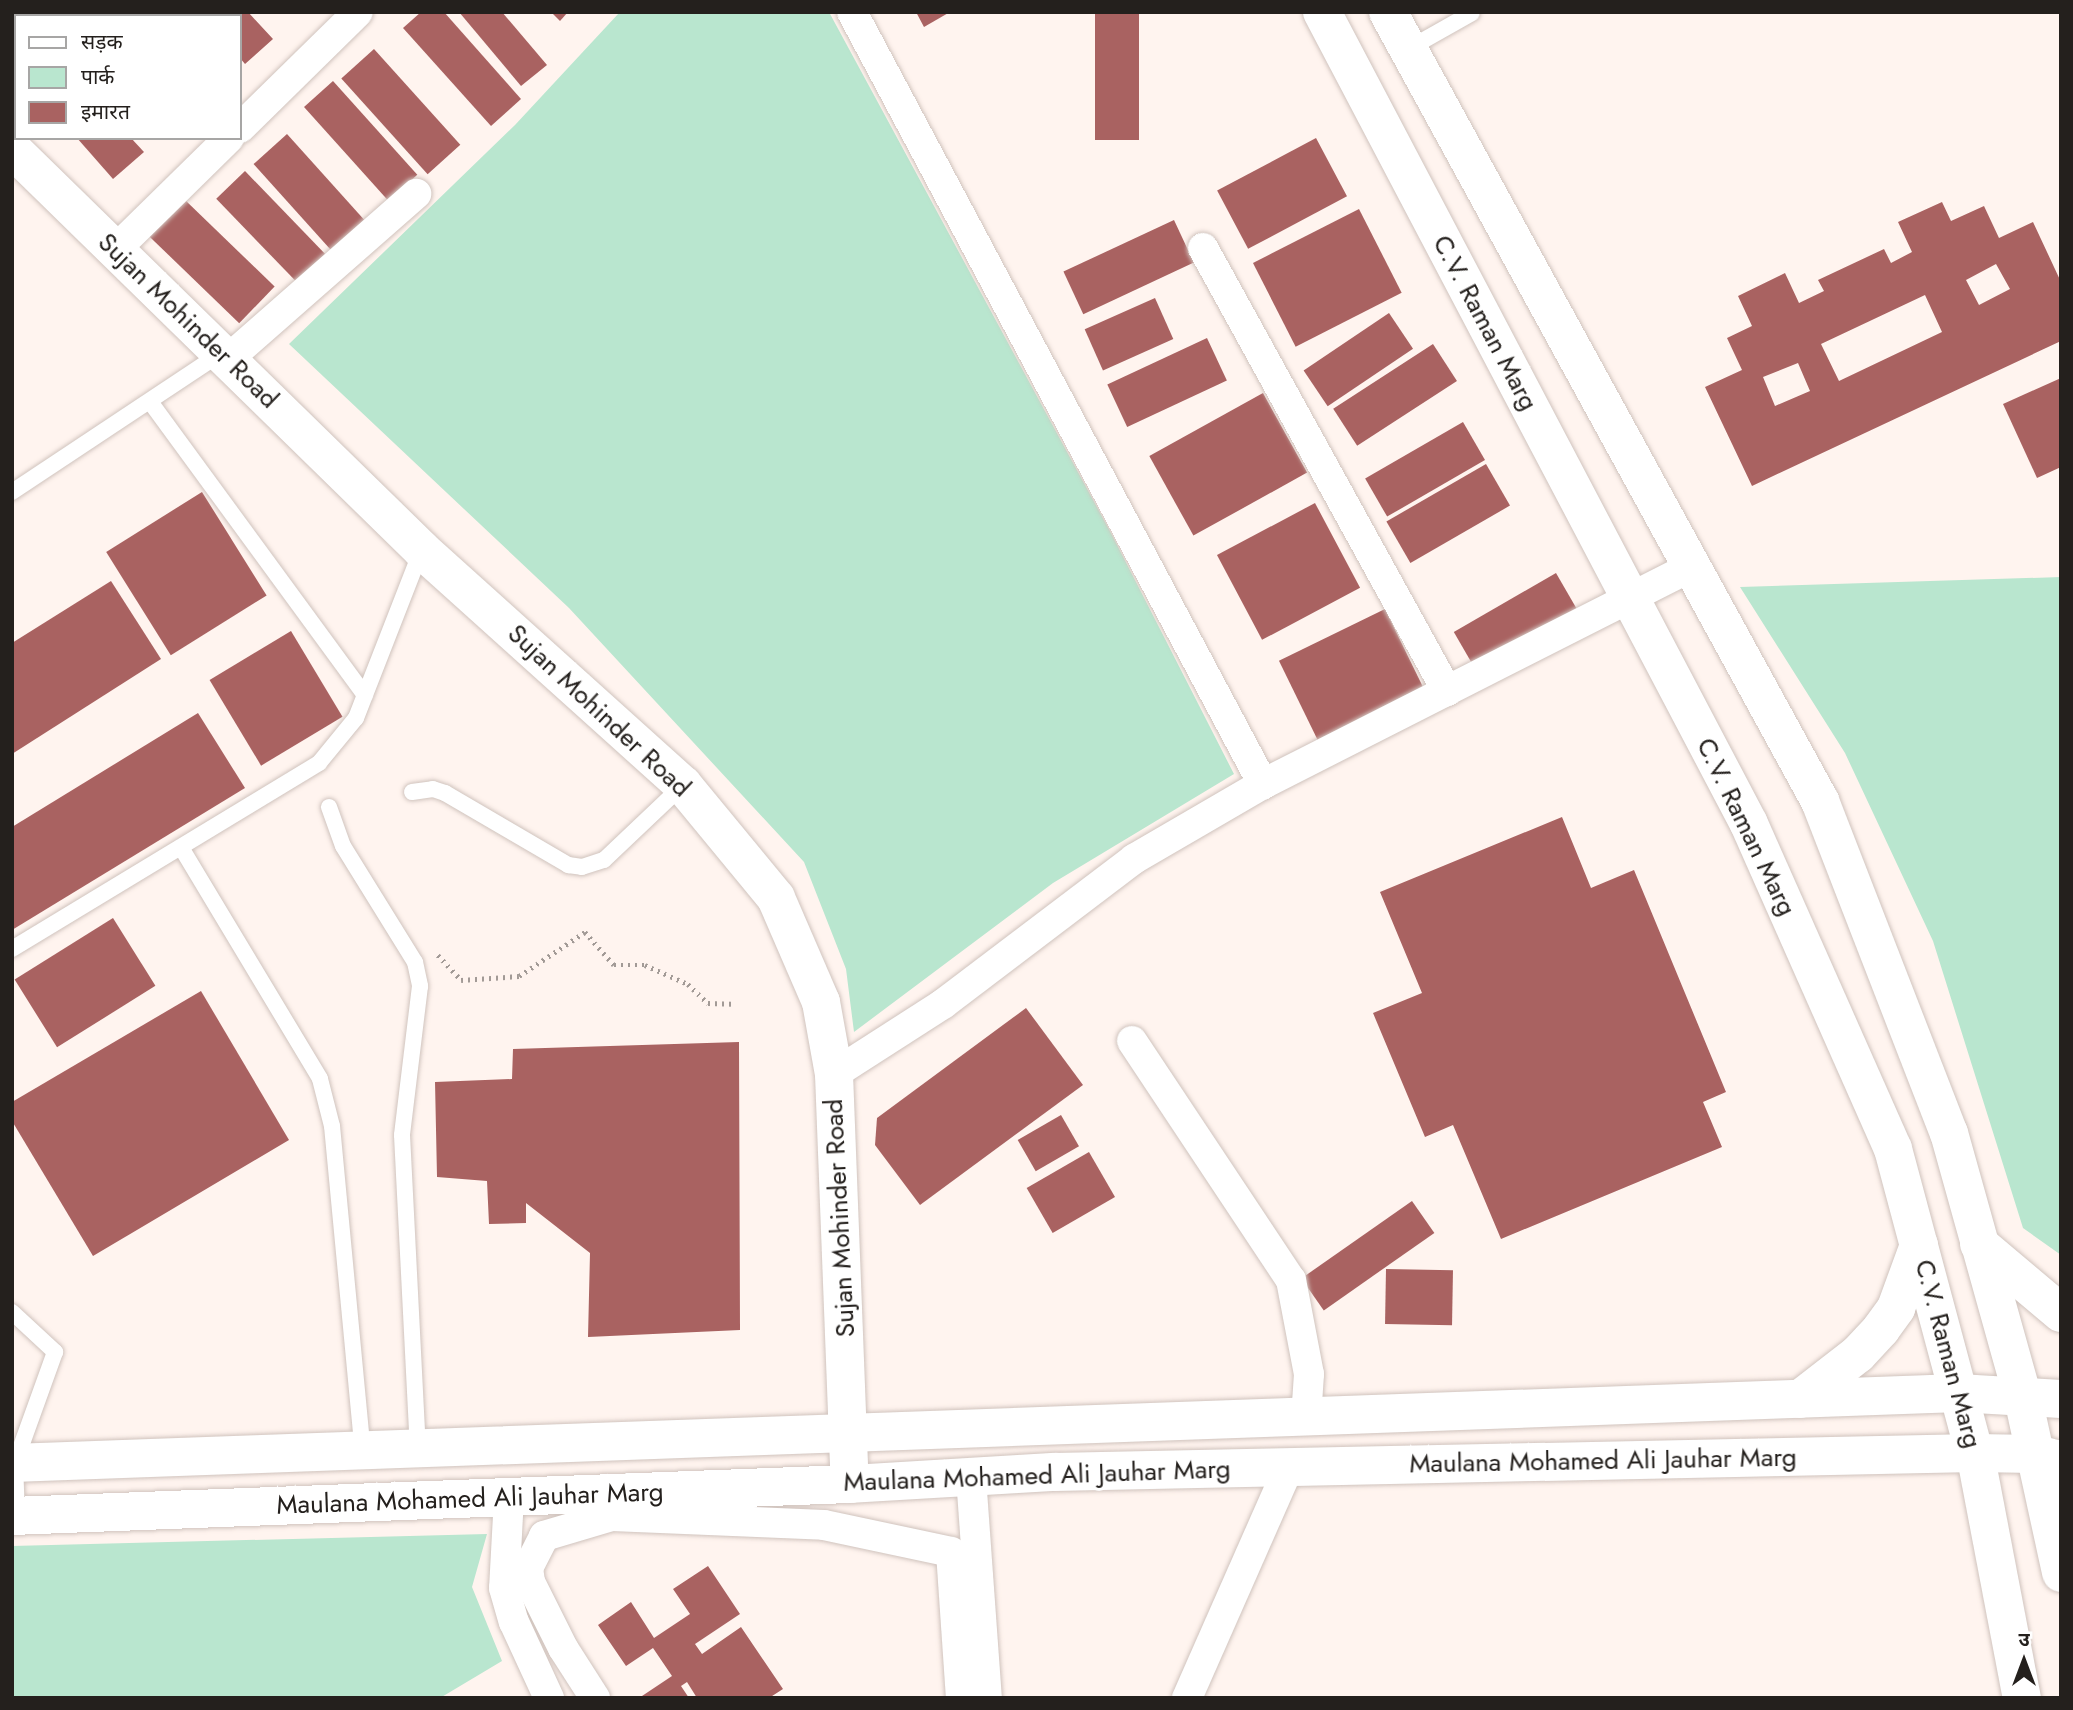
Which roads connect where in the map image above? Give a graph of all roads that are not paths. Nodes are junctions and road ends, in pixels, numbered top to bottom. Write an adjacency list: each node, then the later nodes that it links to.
1 (358, 12): 7 (street)
2 (852, 12): 21 (street)
3 (1322, 12): 18 (main road, C.V. Raman Marg)
4 (1388, 12): 6 (main road)
5 (1472, 13): 6 (lane)
6 (1408, 49): 17 (main road)
7 (242, 126)
8 (227, 140): 12 (street)
9 (12, 149): 12 (main road, Sujan Mohinder Road)
10 (416, 194): 13 (street)
11 (1203, 248): 19 (street)
12 (115, 250): 13 (main road, Sujan Mohinder Road)
13 (224, 357): 14 (lane); 16 (main road, Sujan Mohinder Road)
14 (151, 403): 15 (lane); 20 (lane)
15 (12, 492)
16 (422, 550): 20 (lane); 22 (main road, Sujan Mohinder Road)
17 (1692, 567): 18 (street); 29 (main road)
18 (1630, 599): 19 (street); 30 (main road, C.V. Raman Marg)
19 (1447, 691): 21 (street)
20 (365, 695): 25 (lane)
21 (1264, 783): 28 (street)
22 (683, 785): 23 (lane); 28 (main road, Sujan Mohinder Road)
23 (412, 792)
24 (329, 807): 39 (lane)
25 (182, 849): 26 (lane); 40 (lane)
26 (12, 949)
27 (1132, 1041): 37 (street)
28 (834, 1074): 38 (main road, Sujan Mohinder Road)
29 (1979, 1244): 32 (main road); 34 (main road)
30 (1919, 1245): 33 (main road, C.V. Raman Marg); 35 (main road)
31 (12, 1312): 43 (lane)
32 (2061, 1313)
33 (1959, 1393): 34 (main road, Maulana Mohamed Ali Jauhar Marg); 35 (main road, Maulana Mohamed Ali Jauhar Marg); 41 (main road, C.V. Raman Marg)
34 (2022, 1398): 36 (main road, Maulana Mohamed Ali Jauhar Marg); 42 (main road)
35 (1800, 1399): 37 (main road, Maulana Mohamed Ali Jauhar Marg)
36 (2061, 1399)
37 (1306, 1418): 38 (main road, Maulana Mohamed Ali Jauhar Marg)
38 (850, 1436): 39 (main road, Maulana Mohamed Ali Jauhar Marg); 46 (main road, Sujan Mohinder Road)
39 (418, 1450): 40 (main road, Maulana Mohamed Ali Jauhar Marg)
40 (363, 1452): 43 (main road, Maulana Mohamed Ali Jauhar Marg)
41 (1975, 1453): 42 (main road, Maulana Mohamed Ali Jauhar Marg); 44 (main road, Maulana Mohamed Ali Jauhar Marg); 55 (main road, C.V. Raman Marg)
42 (2048, 1457): 49 (main road)
43 (14, 1463): 48 (lane)
44 (1289, 1467): 45 (main road, Maulana Mohamed Ali Jauhar Marg); 54 (street)
45 (971, 1476): 46 (main road, Maulana Mohamed Ali Jauhar Marg); 53 (street)
46 (850, 1484): 47 (main road, Maulana Mohamed Ali Jauhar Marg)
47 (509, 1497): 48 (main road, Maulana Mohamed Ali Jauhar Marg); 50 (street)
48 (14, 1516)
49 (2061, 1573)
50 (549, 1698)
51 (595, 1698): 52 (street)
52 (961, 1698)
53 (987, 1698)
54 (1187, 1698)
55 (2022, 1698)

